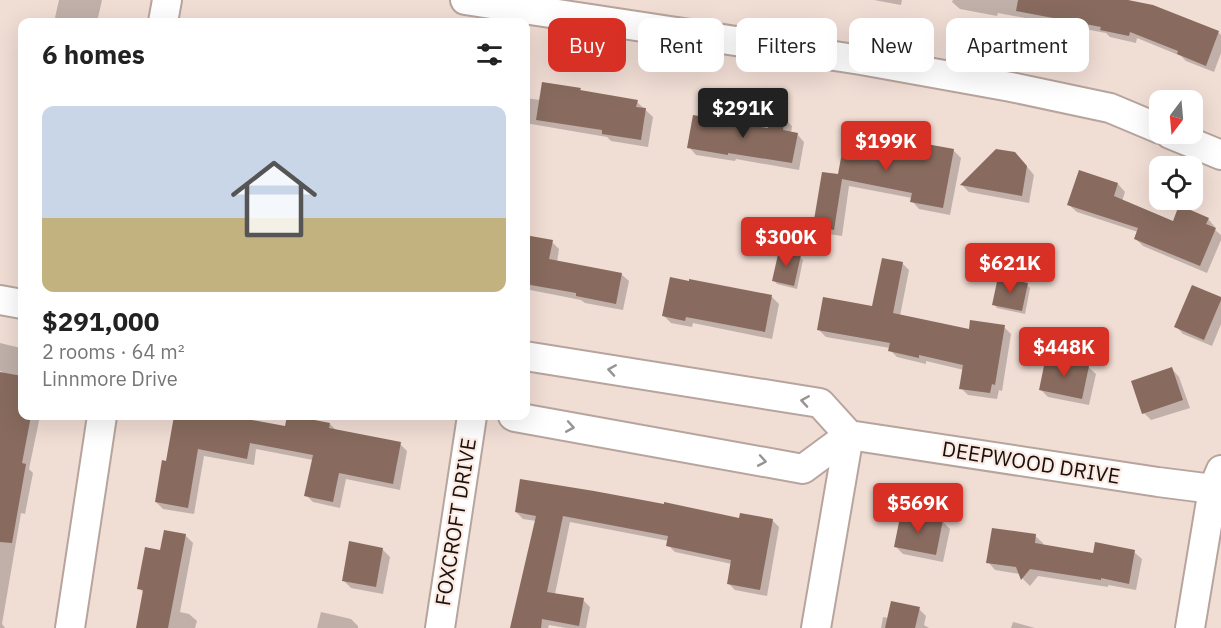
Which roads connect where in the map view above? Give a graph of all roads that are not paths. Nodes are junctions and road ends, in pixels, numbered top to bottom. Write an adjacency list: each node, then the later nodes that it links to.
1 (167, 0): 3 (street)
2 (465, 0): 4 (street)
3 (164, 18)
4 (1149, 124)
5 (1194, 144): 6 (street)
6 (1221, 155)
7 (0, 300): 8 (street)
8 (18, 303)
9 (530, 357): 13 (street, one-way to 9)
10 (101, 420): 15 (street)
11 (471, 420): 16 (street, FOXCROFT DRIVE)
12 (530, 420): 13 (street, one-way to 13)
13 (849, 435): 14 (street, DEEPWOOD DRIVE); 17 (street)
14 (1217, 480): 18 (street)
15 (70, 628)
16 (440, 628)
17 (816, 628)
18 (1190, 628)

